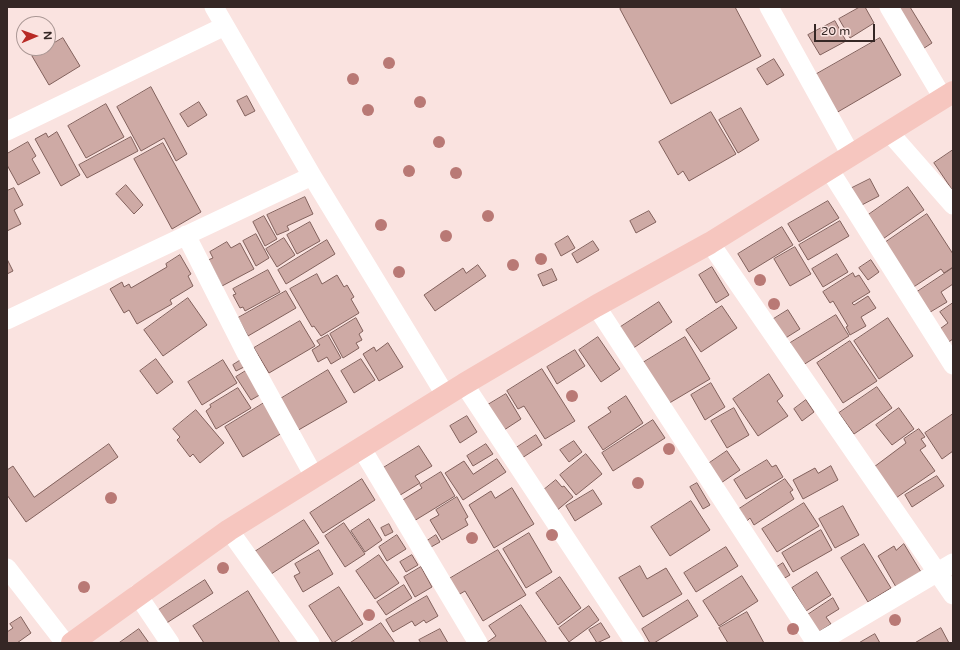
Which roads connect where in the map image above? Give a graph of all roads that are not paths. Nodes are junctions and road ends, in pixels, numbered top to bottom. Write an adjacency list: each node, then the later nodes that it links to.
1 (214, 7): 4 (street)
2 (769, 7): 8 (street)
3 (889, 7): 5 (street)
4 (225, 26): 6 (street); 10 (street)
5 (948, 95): 7 (highway)
6 (7, 131)
7 (889, 132): 8 (highway); 11 (street)
8 (851, 155): 9 (highway)
9 (829, 169): 13 (highway); 16 (street)
10 (312, 176): 12 (street); 17 (street)
11 (953, 205)
12 (186, 235): 15 (street); 19 (street)
13 (710, 242): 14 (highway); 21 (street)
14 (596, 306): 17 (highway); 31 (street)
15 (7, 320)
16 (953, 364)
17 (455, 390): 18 (highway); 30 (street)
18 (362, 449): 19 (highway); 29 (street)
19 (315, 478): 20 (highway)
20 (229, 530): 23 (highway); 28 (street)
21 (946, 567): 24 (street); 31 (street)
22 (7, 568): 25 (street)
23 (138, 594): 26 (highway); 27 (street)
24 (953, 595)
25 (65, 643)
26 (72, 643)
27 (170, 643)
28 (310, 643)
29 (478, 643)
30 (635, 643)
31 (817, 643)

